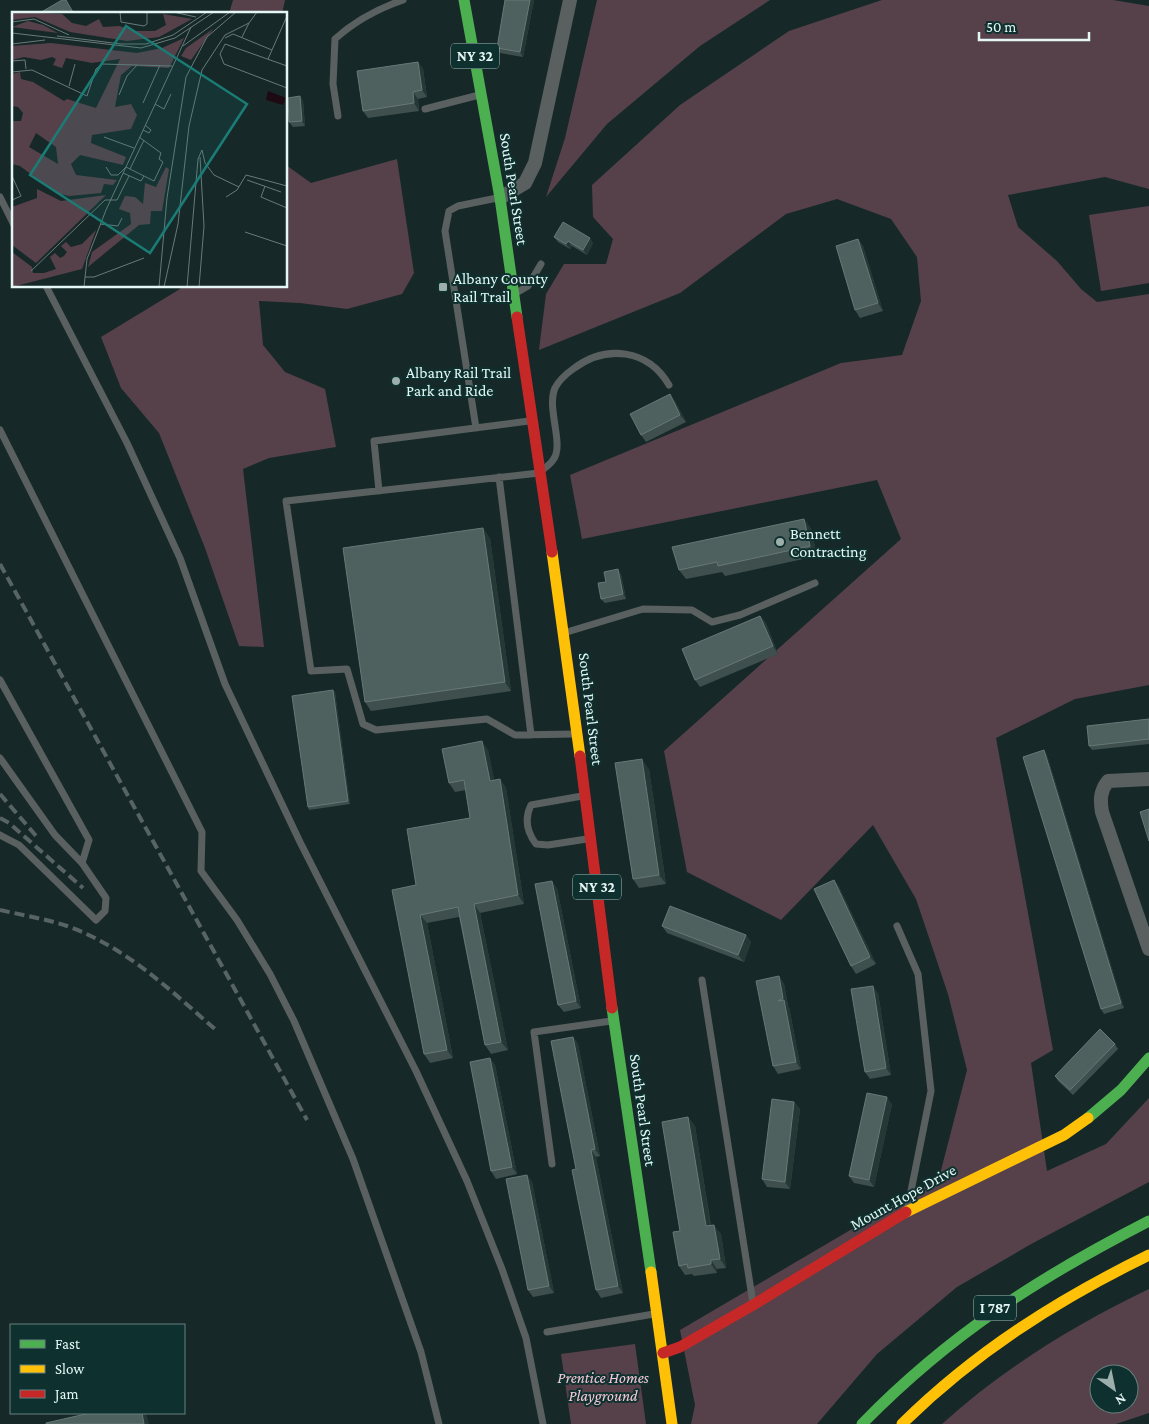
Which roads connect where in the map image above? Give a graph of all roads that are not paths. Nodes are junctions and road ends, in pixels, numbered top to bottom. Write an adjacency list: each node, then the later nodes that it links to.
1 (403, 0): 6 (lane)
2 (464, 0): 4 (main road, South Pearl Street / NY 32)
3 (570, 0): 8 (street)
4 (482, 95): 5 (lane); 8 (main road, South Pearl Street / NY 32)
5 (425, 110)
6 (338, 116)
7 (0, 197): 9 (lane)
8 (500, 198): 12 (main road, South Pearl Street / NY 32); 15 (lane)
9 (12, 221)
10 (541, 264): 12 (lane)
11 (47, 288): 45 (lane)
12 (514, 294): 14 (main road, South Pearl Street / NY 32)
13 (669, 385): 17 (lane)
14 (531, 420): 15 (lane); 17 (main road, South Pearl Street / NY 32)
15 (476, 428): 19 (lane)
16 (0, 430): 44 (lane)
17 (539, 473): 18 (lane); 21 (main road, South Pearl Street / NY 32)
18 (500, 477): 19 (lane); 24 (lane)
19 (379, 491): 24 (lane)
20 (815, 583): 21 (lane)
21 (565, 633): 23 (main road, South Pearl Street / NY 32)
22 (0, 680): 30 (lane)
23 (577, 734): 24 (lane); 27 (main road, South Pearl Street / NY 32)
24 (531, 735)
25 (0, 758): 30 (lane)
26 (1149, 779): 32 (street)
27 (585, 796): 29 (main road, South Pearl Street / NY 32); 29 (lane)
28 (0, 835): 30 (lane)
29 (590, 838): 34 (main road, South Pearl Street / NY 32)
30 (82, 863)
31 (897, 926): 37 (lane)
32 (1149, 948)
33 (702, 980): 40 (lane)
34 (614, 1021): 36 (lane); 41 (main road, South Pearl Street / NY 32)
35 (1149, 1058): 37 (main road, Mount Hope Drive)
36 (552, 1164)
37 (907, 1211): 40 (main road, Mount Hope Drive)
38 (1149, 1221): 47 (main road, I 787)
39 (1149, 1256): 48 (main road, I 787)
40 (753, 1305): 43 (main road, Mount Hope Drive)
41 (656, 1313): 42 (lane); 43 (main road, South Pearl Street / NY 32)
42 (547, 1332)
43 (663, 1353): 46 (main road, South Pearl Street / NY 32)
44 (439, 1424)
45 (543, 1424)
46 (672, 1424)
47 (862, 1424)
48 (902, 1424)

